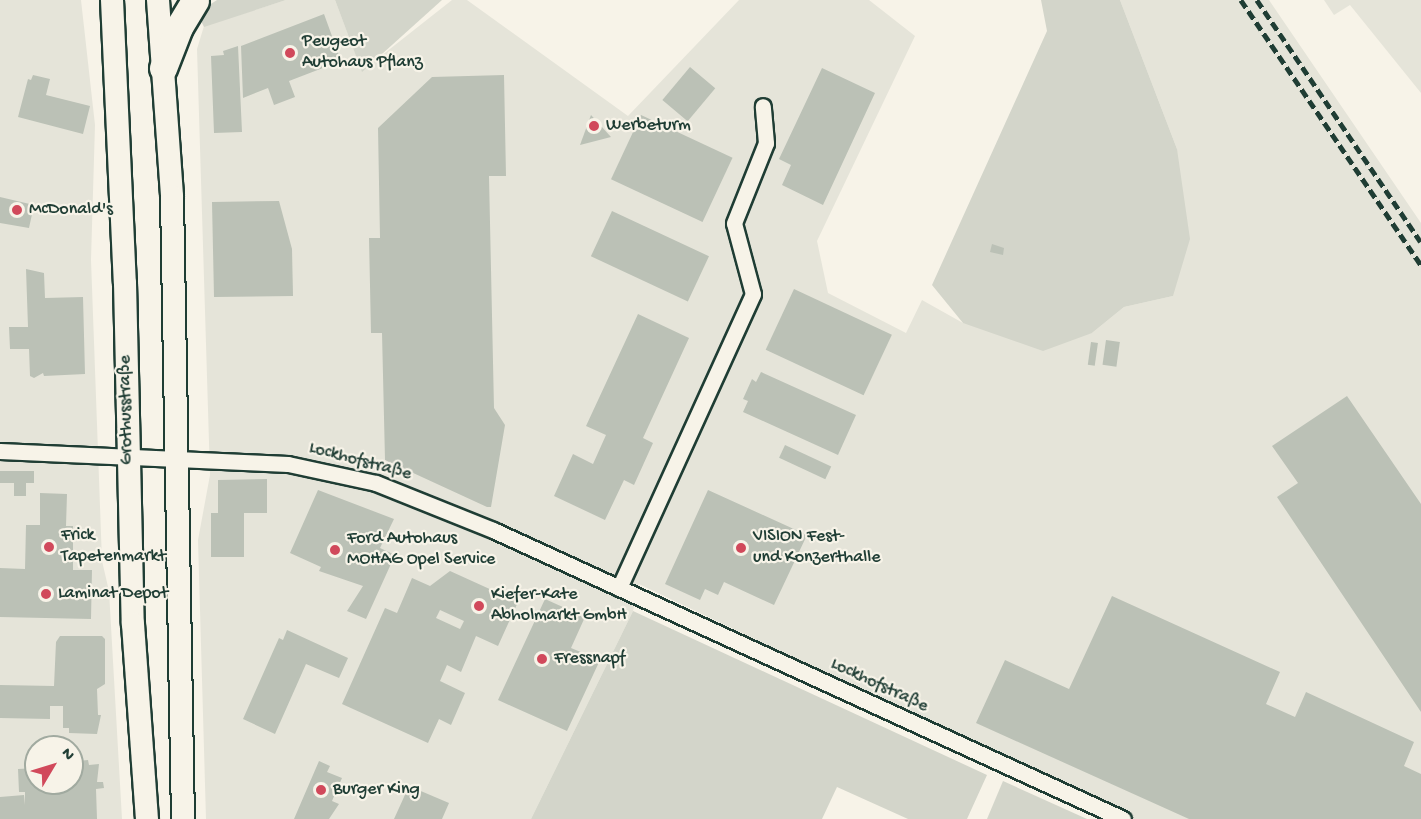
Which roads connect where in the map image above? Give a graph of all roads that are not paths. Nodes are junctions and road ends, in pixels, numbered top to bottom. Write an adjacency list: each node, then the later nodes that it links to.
1 (112, 0): 7 (main road, Grothusstraße)
2 (158, 0): 4 (main road)
3 (195, 0): 4 (highway)
4 (163, 68): 8 (main road)
5 (763, 106): 9 (street)
6 (0, 451): 7 (street, Lockhofstraße)
7 (129, 454): 8 (street, Lockhofstraße); 10 (main road, Grothusstraße)
8 (177, 458): 9 (street, Lockhofstraße); 11 (main road)
9 (620, 588): 12 (street, Lockhofstraße)
10 (147, 819)
11 (183, 819)
12 (1123, 819)

